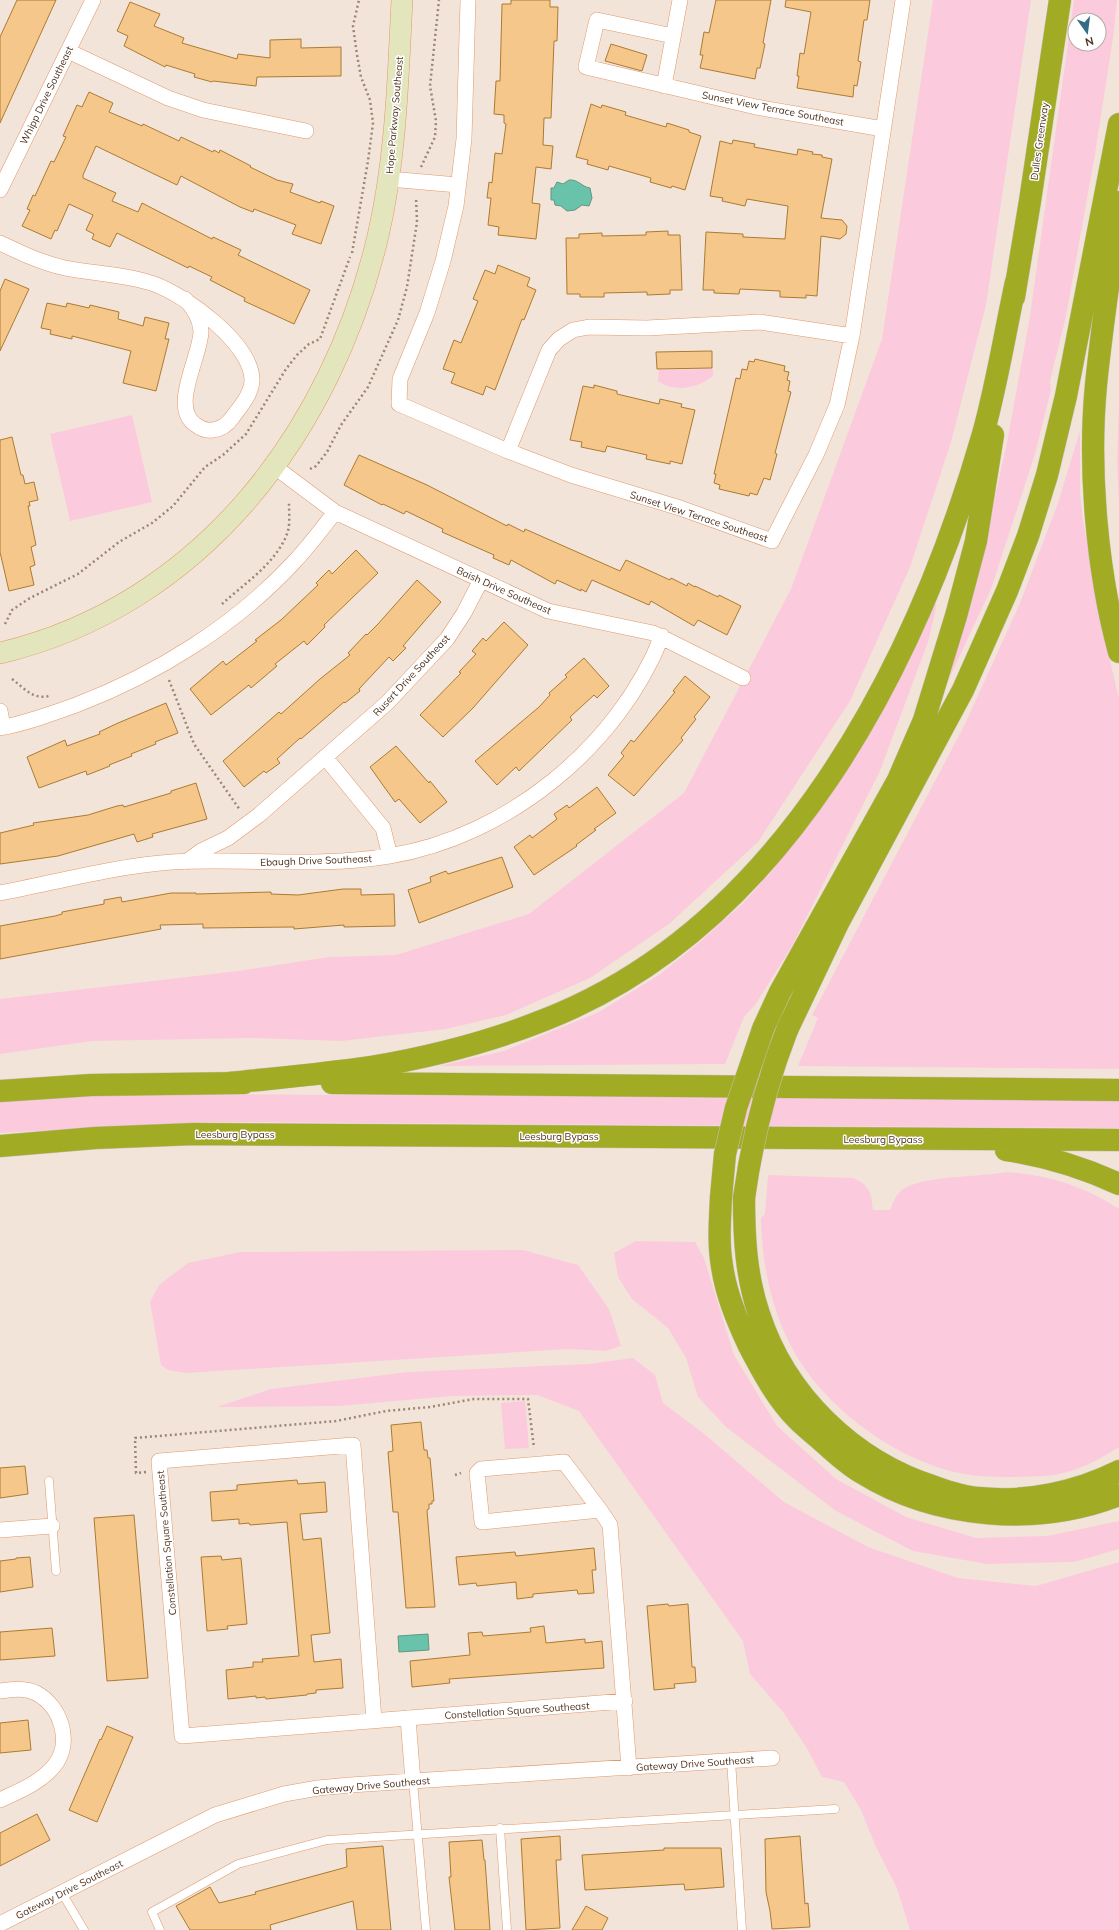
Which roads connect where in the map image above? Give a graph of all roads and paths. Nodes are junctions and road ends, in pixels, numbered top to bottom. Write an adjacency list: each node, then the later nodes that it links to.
1 (93, 0): 9 (street, Whipp Drive Southeast)
2 (402, 0): 14 (street, Hope Parkway Southeast)
3 (439, 0): 15 (path)
4 (468, 0): 16 (street, Sunset View Terrace Southeast)
5 (680, 0): 8 (street)
6 (903, 0): 12 (street, Sunset View Terrace Southeast)
7 (1060, 0): 20 (highway, Dulles Greenway)
8 (673, 36): 10 (street); 10 (street, Sunset View Terrace Southeast)
9 (68, 51): 13 (street); 17 (street, Whipp Drive Southeast)
10 (664, 86): 12 (street, Sunset View Terrace Southeast)
11 (1119, 124): 51 (highway, bridge)
12 (882, 129): 22 (street, Sunset View Terrace Southeast)
13 (306, 131)
14 (389, 179): 15 (street); 24 (street, Hope Parkway Southeast)
15 (418, 181): 16 (street); 25 (path)
16 (458, 186): 23 (street, Sunset View Terrace Southeast)
17 (0, 190)
18 (1119, 202): 31 (highway)
19 (0, 243): 21 (street)
20 (1016, 282): 44 (highway); 53 (highway, bridge)
21 (186, 299): 21 (street)
22 (852, 336): 23 (street); 23 (street, Sunset View Terrace Southeast)
23 (508, 451)
24 (275, 467): 27 (street, Baish Drive Southeast); 32 (street, Hope Parkway Southeast)
25 (310, 469)
26 (289, 503): 29 (path)
27 (336, 512): 28 (street, Baish Drive Southeast); 38 (street)
28 (481, 580): 30 (street, Baish Drive Southeast); 39 (street, Rusert Drive Southeast)
29 (216, 609)
30 (662, 636): 33 (street, Baish Drive Southeast); 41 (street, Ebaugh Drive Southeast)
31 (1119, 652)
32 (0, 653)
33 (743, 678)
34 (12, 679): 36 (path)
35 (169, 680): 40 (path)
36 (53, 695)
37 (0, 711): 38 (street)
38 (2, 727)
39 (325, 757): 41 (street); 42 (street, Rusert Drive Southeast)
40 (240, 810)
41 (390, 856): 42 (street, Ebaugh Drive Southeast)
42 (186, 862): 43 (street, Ebaugh Drive Southeast)
43 (0, 893)
44 (229, 1083): 45 (highway); 46 (highway)
45 (1119, 1090)
46 (0, 1091)
47 (851, 1138): 48 (highway, Leesburg Bypass); 49 (highway, Leesburg Bypass); 50 (highway)
48 (1119, 1140)
49 (0, 1146)
50 (1119, 1184)
51 (1119, 1471)
52 (49, 1481): 55 (lane)
53 (1119, 1495)
54 (600, 1510): 54 (street); 59 (street)
55 (52, 1526): 56 (street); 57 (lane)
56 (0, 1530)
57 (56, 1571)
58 (0, 1691): 66 (street)
59 (625, 1702): 60 (street, Constellation Square Southeast); 64 (street)
60 (408, 1718): 61 (street, Constellation Square Southeast); 65 (street)
61 (374, 1720): 61 (street, Constellation Square Southeast)
62 (772, 1758): 63 (street, Gateway Drive Southeast)
63 (730, 1760): 64 (street, Gateway Drive Southeast); 68 (lane)
64 (629, 1768): 65 (street, Gateway Drive Southeast)
65 (413, 1781): 70 (lane); 71 (street, Gateway Drive Southeast)
66 (0, 1800)
67 (835, 1808): 68 (lane)
68 (735, 1814): 69 (lane); 77 (lane)
69 (500, 1828): 70 (lane); 76 (lane)
70 (418, 1834): 74 (lane); 75 (lane)
71 (62, 1893): 72 (street, Gateway Drive Southeast); 73 (lane)
72 (0, 1924)
73 (84, 1930)
74 (160, 1930)
75 (426, 1930)
76 (507, 1930)
77 (742, 1930)

